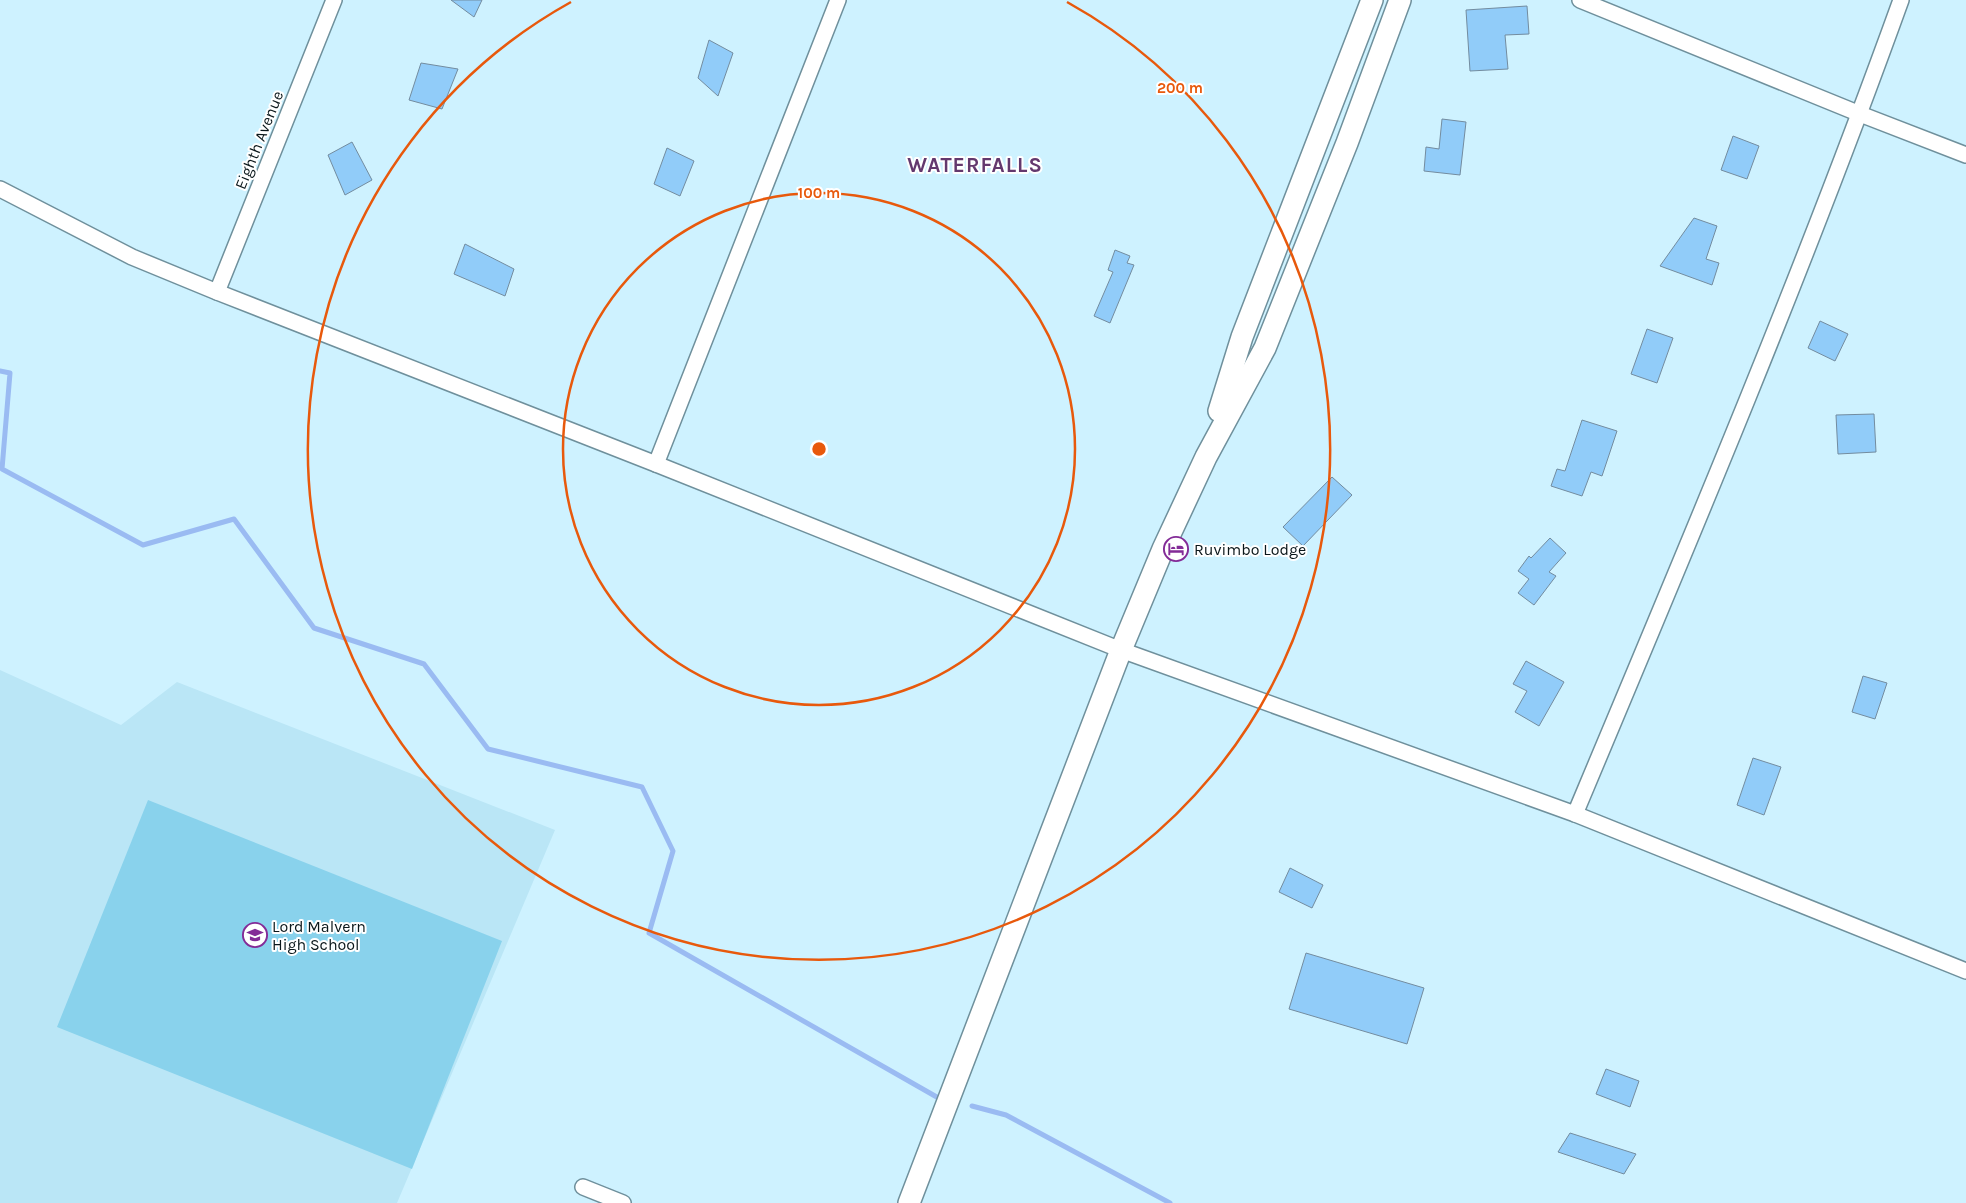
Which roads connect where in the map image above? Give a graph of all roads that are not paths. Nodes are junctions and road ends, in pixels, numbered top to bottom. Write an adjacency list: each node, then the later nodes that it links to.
1 (334, 0): 10 (street, Eighth Avenue)
2 (838, 0): 12 (street)
3 (1372, 0): 11 (street)
4 (1400, 0): 11 (street)
5 (1580, 0): 7 (street)
6 (1901, 0): 7 (street)
7 (1860, 114): 8 (street); 14 (street)
8 (1966, 155)
9 (0, 189): 10 (street)
10 (217, 292): 12 (street)
11 (1206, 457): 13 (street)
12 (656, 464): 13 (street)
13 (1122, 650): 14 (street); 18 (street)
14 (1575, 814): 15 (street)
15 (1966, 971)
16 (583, 1187): 17 (street)
17 (623, 1203)
18 (909, 1203)

